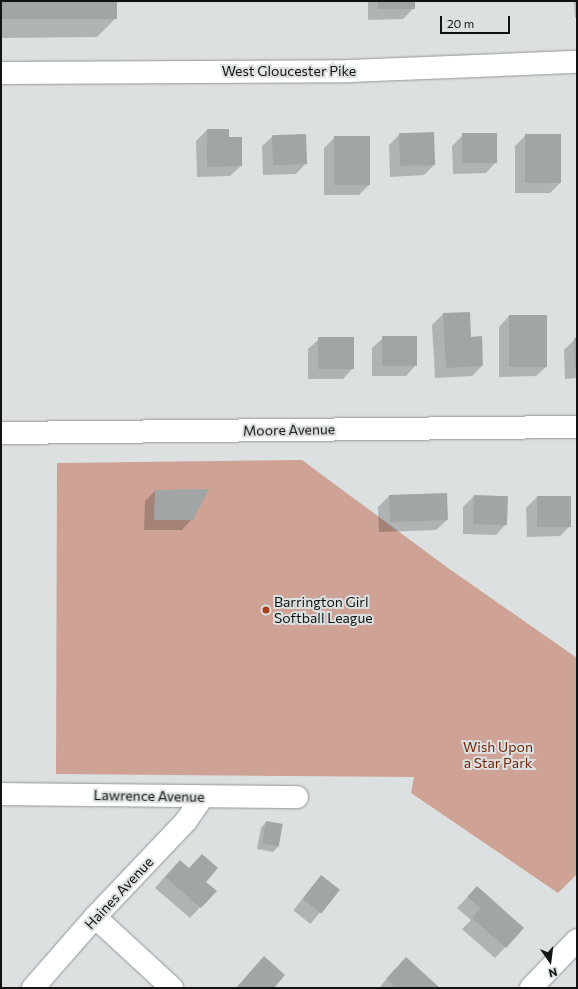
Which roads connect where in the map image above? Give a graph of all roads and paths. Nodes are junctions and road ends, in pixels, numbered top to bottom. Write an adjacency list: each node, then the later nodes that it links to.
1 (577, 62): 2 (street, West Gloucester Pike)
2 (1, 73)
3 (577, 426): 4 (street, Moore Avenue)
4 (1, 433)
5 (1, 794): 6 (street, Lawrence Avenue)
6 (203, 797): 7 (street, Lawrence Avenue); 8 (street, Haines Avenue)
7 (297, 797)
8 (95, 918): 10 (street, Haines Avenue); 11 (street)
9 (577, 940): 12 (street)
10 (34, 988)
11 (172, 988)
12 (531, 988)

